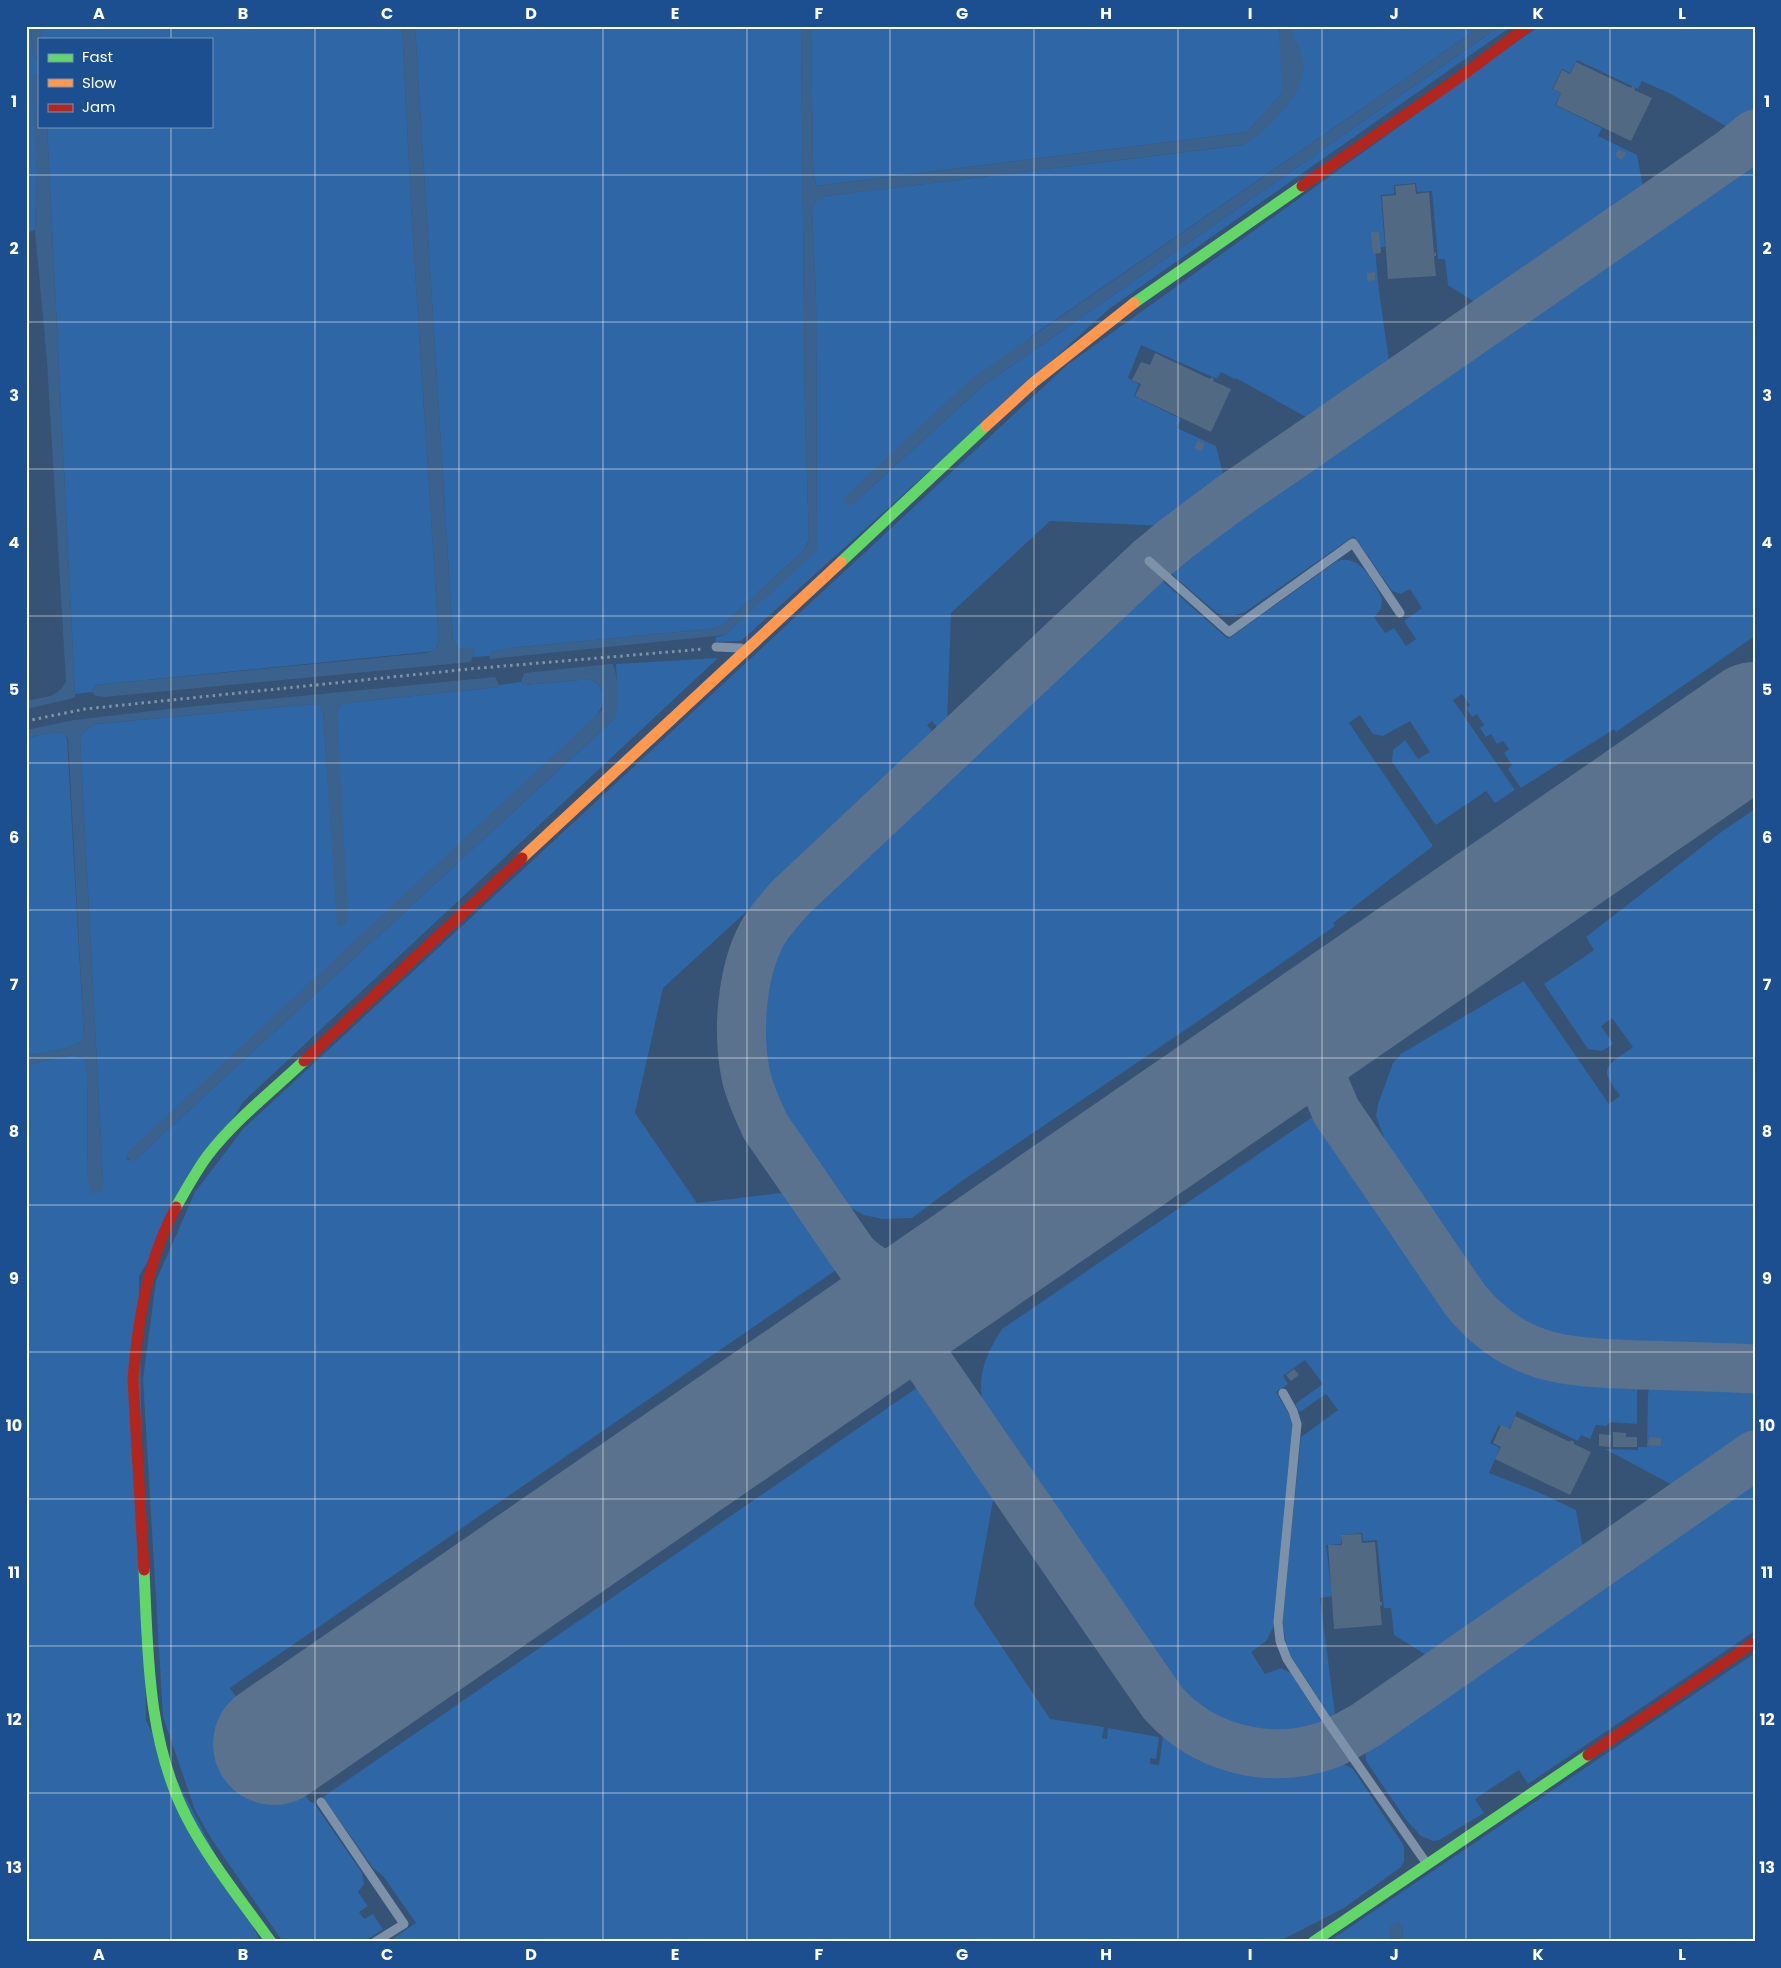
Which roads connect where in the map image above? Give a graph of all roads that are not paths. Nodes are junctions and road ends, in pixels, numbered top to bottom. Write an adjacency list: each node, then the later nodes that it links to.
1 (1528, 26): 5 (street)
2 (1149, 561): 3 (lane)
3 (1400, 613)
4 (716, 648): 5 (lane)
5 (747, 648): 10 (street)
6 (1283, 1393): 9 (lane)
7 (1755, 1642): 9 (street)
8 (321, 1802): 11 (lane)
9 (1427, 1864): 12 (street)
10 (271, 1942)
11 (375, 1942)
12 (1312, 1942)

